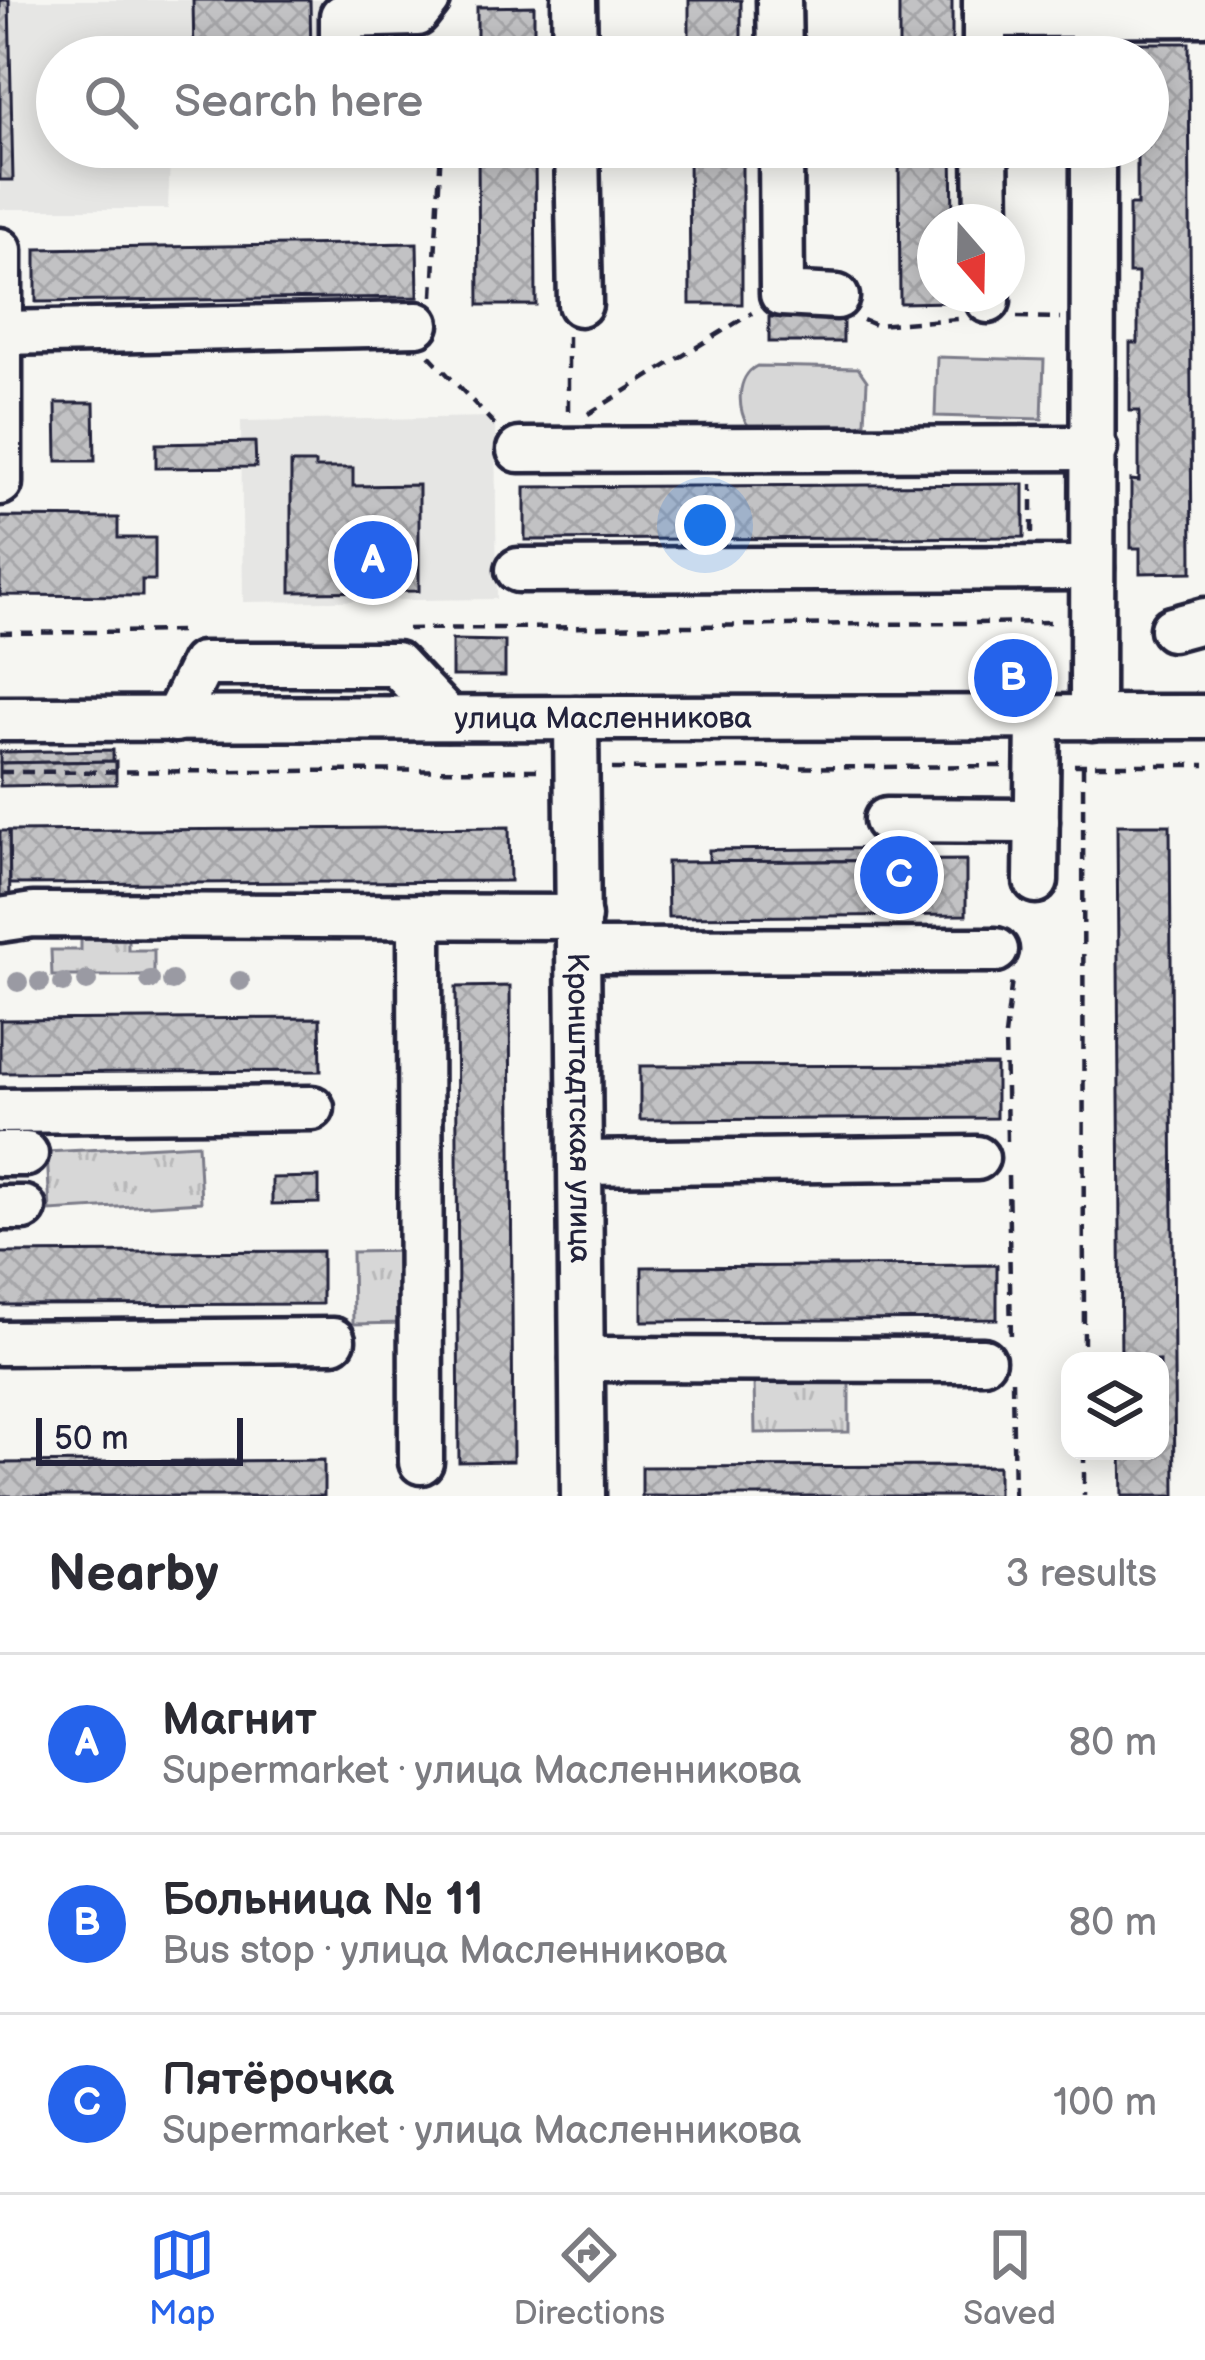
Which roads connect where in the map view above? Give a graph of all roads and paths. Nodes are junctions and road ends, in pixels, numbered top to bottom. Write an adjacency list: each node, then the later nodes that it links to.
1 (428, 0): 8 (street)
2 (574, 0): 9 (street)
3 (779, 0): 10 (street)
4 (1146, 6): 5 (street); 6 (street)
5 (1092, 14): 7 (street); 11 (street)
6 (1205, 14)
7 (985, 24)
8 (342, 36)
9 (575, 36)
10 (780, 36)
11 (1092, 36)
12 (440, 168): 22 (path)
13 (577, 168): 21 (street)
14 (781, 168): 19 (street)
15 (986, 168): 17 (street)
16 (1093, 168): 26 (street)
17 (987, 204)
18 (0, 250): 23 (street)
19 (782, 294): 20 (street); 24 (path)
20 (837, 297)
21 (580, 304): 24 (path)
22 (408, 324): 23 (street); 27 (path)
23 (3, 333): 28 (street)
24 (568, 438): 25 (street); 27 (street)
25 (1032, 448): 26 (street); 29 (path)
26 (1095, 448): 30 (street)
27 (519, 450)
28 (0, 483)
29 (1032, 568): 30 (street); 31 (street)
30 (1092, 568): 32 (street)
31 (518, 570)
32 (1092, 622): 33 (path); 39 (street)
33 (404, 629)
34 (190, 631): 35 (path)
35 (0, 633)
36 (1038, 717): 38 (street, улица Масленникова); 39 (street, улица Масленникова); 43 (street)
37 (1205, 717): 39 (street, улица Масленникова)
38 (576, 718): 40 (street, улица Масленникова); 47 (street, Кронштадтская улица)
39 (1092, 718)
40 (0, 719)
41 (1083, 765): 55 (path)
42 (886, 820): 43 (street)
43 (1037, 820): 44 (street)
44 (1036, 881)
45 (420, 916): 46 (street); 47 (street); 59 (street)
46 (0, 920)
47 (579, 934): 48 (street); 52 (street, Кронштадтская улица)
48 (1004, 961): 57 (path)
49 (312, 1108): 50 (street)
50 (0, 1111)
51 (977, 1158): 52 (street)
52 (581, 1163): 56 (street, Кронштадтская улица)
53 (333, 1340): 54 (street)
54 (0, 1343)
55 (1084, 1352)
56 (582, 1359): 57 (street); 60 (street, Кронштадтская улица)
57 (1002, 1366): 61 (path)
58 (1084, 1460): 62 (path)
59 (422, 1462)
60 (583, 1496)
61 (1014, 1496)
62 (1084, 1496)

